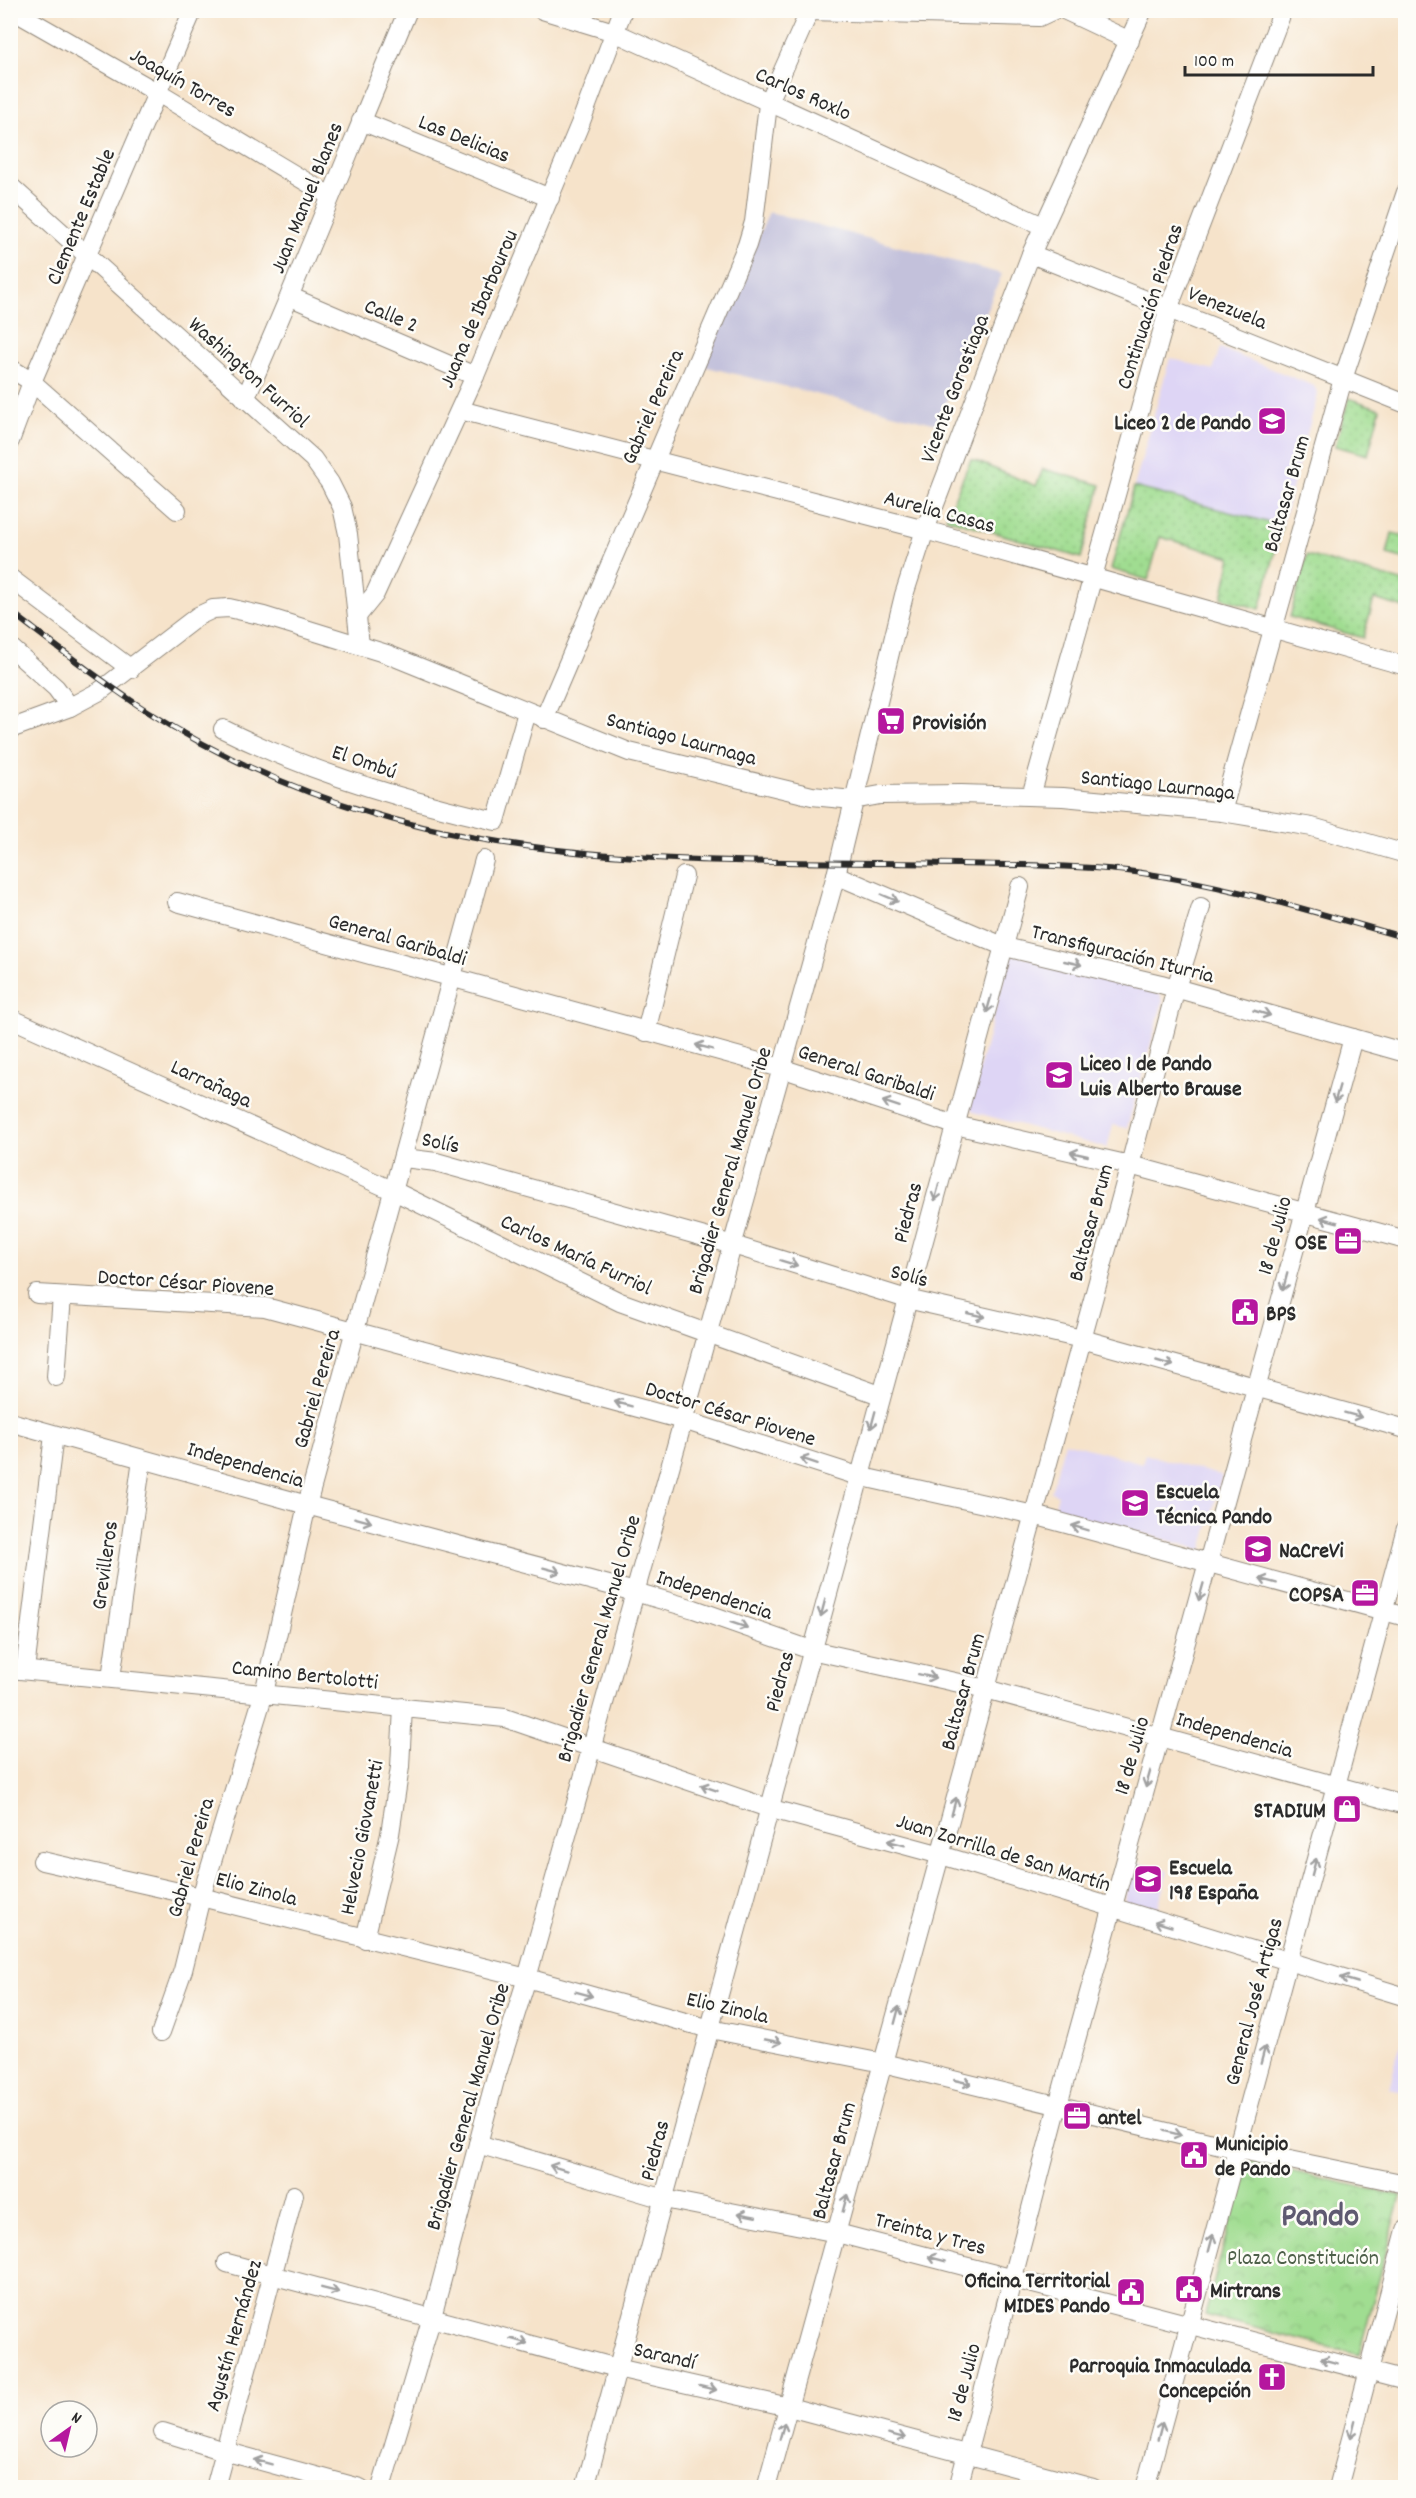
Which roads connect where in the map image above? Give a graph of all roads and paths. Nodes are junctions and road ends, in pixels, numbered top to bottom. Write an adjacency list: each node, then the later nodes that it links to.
1 (12, 10): 13 (street, Joaquín Torres)
2 (193, 10): 13 (street, Clemente Estable)
3 (408, 10): 15 (street, Juan Manuel Blanes)
4 (542, 10): 11 (street, Carlos Roxlo)
5 (623, 10): 11 (street, Juana de Ibarbourou)
6 (1054, 10): 10 (street)
7 (1064, 10): 12 (street)
8 (1143, 10): 12 (street, Vicente Gorostiaga)
9 (1284, 10): 24 (street, Continuación Piedras)
10 (810, 11): 14 (street, Gabriel Pereira)
11 (614, 32): 14 (street, Carlos Roxlo); 19 (street, Juana de Ibarbourou)
12 (1130, 41): 20 (street, Vicente Gorostiaga)
13 (158, 93): 18 (street, Joaquín Torres); 22 (street, Clemente Estable)
14 (768, 104): 20 (street, Carlos Roxlo); 33 (street, Gabriel Pereira)
15 (361, 121): 18 (street, Juan Manuel Blanes); 19 (street, Las Delicias)
16 (10, 186): 22 (street, Washington Furriol)
17 (1406, 192): 27 (street, Baltasar Brum)
18 (330, 196): 23 (street, Juan Manuel Blanes)
19 (550, 198): 26 (street, Juana de Ibarbourou)
20 (1043, 226): 21 (street, Vicente Gorostiaga)
21 (1031, 254): 24 (street, Venezuela); 35 (street, Vicente Gorostiaga)
22 (87, 257): 28 (street, Clemente Estable); 29 (street, Washington Furriol)
23 (291, 297): 26 (street, Calle 2); 29 (street, Juan Manuel Blanes)
24 (1169, 307): 27 (street, Venezuela); 37 (street, Continuación Piedras)
25 (10, 368): 28 (street)
26 (475, 376): 31 (street, Juana de Ibarbourou)
27 (1343, 379): 30 (street, Venezuela); 39 (street, Baltasar Brum)
28 (32, 382): 32 (street, Clemente Estable); 34 (street)
29 (244, 399): 38 (street, Washington Furriol)
30 (1406, 404)
31 (460, 410): 33 (street, Aurelia Casas); 38 (street, Juana de Ibarbourou)
32 (10, 441)
33 (653, 461): 35 (street, Aurelia Casas); 45 (street, Gabriel Pereira)
34 (177, 510)
35 (925, 530): 37 (street, Aurelia Casas); 49 (street, Vicente Gorostiaga)
36 (10, 578): 43 (street)
37 (1093, 578): 39 (street, Aurelia Casas); 48 (street, Continuación Piedras)
38 (358, 615): 40 (street, Washington Furriol)
39 (1272, 628): 42 (street, Aurelia Casas); 50 (street, Baltasar Brum)
40 (360, 645): 43 (street, Santiago Laurnaga); 45 (street, Santiago Laurnaga)
41 (10, 647): 44 (street)
42 (1406, 666)
43 (131, 669): 44 (street, Santiago Laurnaga)
44 (70, 707): 46 (street, Santiago Laurnaga)
45 (536, 715): 49 (street, Santiago Laurnaga); 51 (street, Gabriel Pereira)
46 (10, 729)
47 (223, 729): 51 (street, El Ombú)
48 (1031, 796): 49 (street, Santiago Laurnaga); 50 (street, Santiago Laurnaga)
49 (853, 800): 54 (street, Brigadier General Manuel Oribe)
50 (1222, 812): 52 (street, Santiago Laurnaga)
51 (496, 821)
52 (1405, 853)
53 (484, 860): 60 (street, Gabriel Pereira)
54 (836, 875): 59 (street, Transfiguración Iturria, one-way to 59); 66 (street, Brigadier General Manuel Oribe)
55 (684, 876): 63 (street)
56 (1020, 887): 59 (street, Piedras)
57 (177, 902): 60 (street, General Garibaldi)
58 (1201, 907): 61 (street, Baltasar Brum)
59 (1005, 947): 61 (street, Transfiguración Iturria, one-way to 61); 67 (street, Piedras, one-way to 67)
60 (453, 978): 63 (street, General Garibaldi); 68 (street, Gabriel Pereira)
61 (1176, 988): 64 (street, Transfiguración Iturria, one-way to 64); 69 (street, Baltasar Brum)
62 (10, 1018): 70 (street, Larrañaga)
63 (646, 1032): 66 (street, General Garibaldi, one-way to 63)
64 (1353, 1038): 65 (street, Transfiguración Iturria); 71 (street, 18 de Julio, one-way to 71)
65 (1406, 1053)
66 (781, 1068): 67 (street, General Garibaldi, one-way to 66); 73 (street, Brigadier General Manuel Oribe)
67 (955, 1125): 69 (street, General Garibaldi, one-way to 67); 76 (street, Piedras, one-way to 76)
68 (404, 1158): 70 (street, Gabriel Pereira); 73 (street, Solís)
69 (1130, 1166): 71 (street, General Garibaldi); 79 (street, Baltasar Brum)
70 (394, 1191): 77 (street, Gabriel Pereira); 78 (street, Carlos María Furriol)
71 (1304, 1213): 72 (street, General Garibaldi, one-way to 71); 81 (street, 18 de Julio, one-way to 81)
72 (1406, 1240)
73 (733, 1245): 76 (street, Solís, one-way to 76); 78 (street, Brigadier General Manuel Oribe)
74 (37, 1294): 75 (street, Doctor César Piovene)
75 (62, 1296): 77 (street, Doctor César Piovene); 80 (street)
76 (907, 1299): 79 (street, Solís, one-way to 79); 82 (street, Piedras)
77 (356, 1331): 83 (street, Doctor César Piovene, one-way to 77); 89 (street, Gabriel Pereira)
78 (707, 1333): 82 (street, Carlos María Furriol); 83 (street, Brigadier General Manuel Oribe)
79 (1082, 1339): 81 (street, Solís, one-way to 81); 90 (street, Baltasar Brum)
80 (56, 1377)
81 (1256, 1388): 85 (street, Solís, one-way to 85); 92 (street, 18 de Julio)
82 (880, 1395): 88 (street, Piedras, one-way to 88)
83 (683, 1420): 88 (street, Doctor César Piovene, one-way to 83); 93 (street, Brigadier General Manuel Oribe)
84 (10, 1422): 86 (street, Independencia)
85 (1406, 1429)
86 (54, 1435): 87 (street, Independencia); 97 (street)
87 (142, 1460): 89 (street, Independencia); 98 (street, Grevilleros)
88 (858, 1476): 90 (street, Doctor César Piovene); 96 (street, Piedras, one-way to 96)
89 (307, 1505): 93 (street, Independencia, one-way to 93); 100 (street, Gabriel Pereira)
90 (1034, 1515): 92 (street, Doctor César Piovene, one-way to 90); 99 (street, Baltasar Brum)
91 (1406, 1528): 94 (street, General José Artigas)
92 (1209, 1565): 94 (street, Doctor César Piovene, one-way to 92); 102 (street, 18 de Julio, one-way to 102)
93 (635, 1592): 96 (street, Independencia, one-way to 96); 103 (street, Brigadier General Manuel Oribe)
94 (1383, 1611): 95 (street, Doctor César Piovene); 104 (street, General José Artigas)
95 (1406, 1617)
96 (811, 1650): 99 (street, Independencia, one-way to 99); 106 (street, Piedras)
97 (18, 1670): 98 (street, Camino Bertolotti)
98 (111, 1678): 100 (street, Camino Bertolotti)
99 (986, 1689): 102 (street, Independencia); 107 (street, Baltasar Brum, one-way to 99)
100 (264, 1694): 101 (street, Camino Bertolotti); 109 (street, Gabriel Pereira)
101 (403, 1707): 103 (street, Camino Bertolotti); 111 (street, Helvecio Giovanetti)
102 (1160, 1737): 104 (street, Independencia); 110 (street, 18 de Julio, one-way to 110)
103 (591, 1746): 106 (street, Juan Zorrilla de San Martín, one-way to 103); 113 (street, Brigadier General Manuel Oribe)
104 (1335, 1785): 105 (street, Independencia); 112 (street, General José Artigas, one-way to 104)
105 (1406, 1805)
106 (768, 1808): 107 (street, Juan Zorrilla de San Martín, one-way to 106); 115 (street, Piedras)
107 (941, 1855): 110 (street, Juan Zorrilla de San Martín); 117 (street, Baltasar Brum, one-way to 107)
108 (42, 1860): 109 (street, Elio Zinola)
109 (201, 1897): 111 (street, Elio Zinola); 116 (street, Gabriel Pereira)
110 (1112, 1909): 112 (street, Juan Zorrilla de San Martín, one-way to 110); 118 (street, 18 de Julio)
111 (365, 1939): 113 (street, Elio Zinola)
112 (1288, 1962): 114 (street, Juan Zorrilla de San Martín, one-way to 112); 120 (street, General José Artigas, one-way to 112)
113 (527, 1978): 115 (street, Elio Zinola, one-way to 115); 119 (street, Brigadier General Manuel Oribe)
114 (1406, 1997)
115 (710, 2029): 117 (street, Elio Zinola, one-way to 117); 123 (street, Piedras)
116 (161, 2032)
117 (883, 2063): 118 (street, Elio Zinola, one-way to 118); 125 (street, Baltasar Brum, one-way to 117)
118 (1058, 2105): 120 (street, Elio Zinola, one-way to 120); 128 (street, 18 de Julio)
119 (477, 2144): 123 (street, Treinta y Tres, one-way to 119); 129 (street, Brigadier General Manuel Oribe)
120 (1237, 2148): 121 (street, Elio Zinola); 130 (street, General José Artigas, one-way to 120)
121 (1406, 2184)
122 (294, 2195): 127 (street, Agustín Hernández)
123 (664, 2199): 125 (street, Treinta y Tres, one-way to 123); 131 (street, Piedras)
124 (1406, 2230): 132 (street)
125 (837, 2233): 128 (street, Treinta y Tres, one-way to 125); 134 (street, Baltasar Brum)
126 (227, 2263): 127 (street, Sarandí)
127 (273, 2276): 129 (street, Sarandí, one-way to 129); 136 (street, Agustín Hernández)
128 (1014, 2279): 130 (street, Treinta y Tres); 137 (street, 18 de Julio)
129 (432, 2317): 131 (street, Sarandí, one-way to 131); 140 (street, Brigadier General Manuel Oribe)
130 (1189, 2325): 132 (street, Treinta y Tres, one-way to 130); 145 (street, General José Artigas, one-way to 130)
131 (617, 2368): 134 (street, Sarandí, one-way to 134); 141 (street, Piedras)
132 (1368, 2371): 133 (street, Treinta y Tres); 146 (street, one-way to 146)
133 (1406, 2381)
134 (789, 2407): 137 (street, Sarandí, one-way to 137); 142 (street, Baltasar Brum, one-way to 134)
135 (163, 2432): 136 (street)
136 (224, 2451): 138 (street, Agustín Hernández); 139 (street, one-way to 136)
137 (967, 2456): 143 (street, 18 de Julio); 144 (street, Sarandí)
138 (215, 2487)
139 (360, 2487)
140 (381, 2487)
141 (585, 2487)
142 (766, 2487)
143 (958, 2487)
144 (1093, 2487)
145 (1145, 2487)
146 (1338, 2487)

